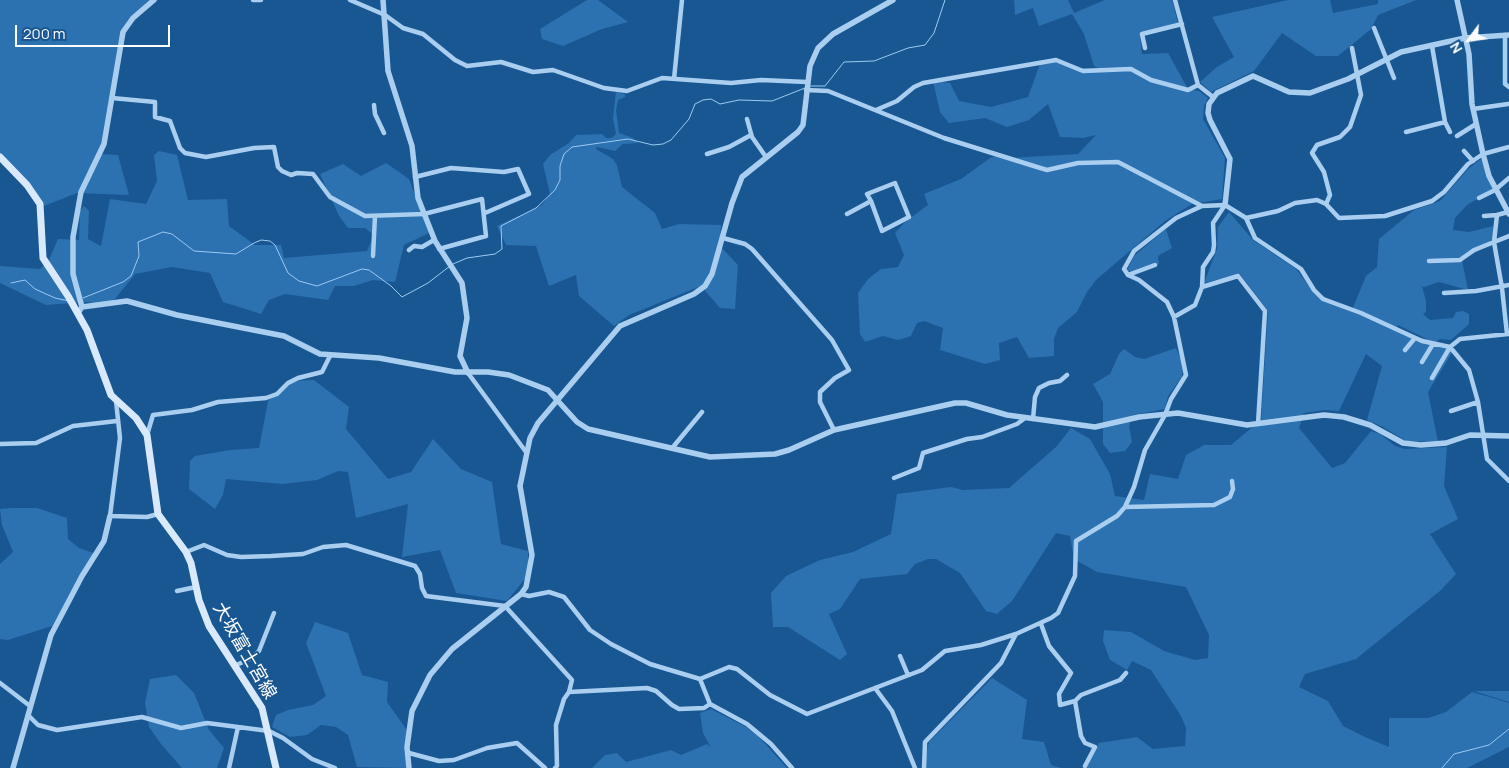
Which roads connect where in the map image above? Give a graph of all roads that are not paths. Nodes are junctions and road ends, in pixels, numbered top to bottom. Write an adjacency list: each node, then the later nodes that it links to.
1 (154, 0): 27 (street)
2 (253, 0): 3 (street)
3 (261, 0)
4 (350, 0): 10 (street)
5 (383, 0): 10 (street)
6 (682, 0): 21 (street)
7 (893, 0): 22 (street)
8 (1175, 0): 11 (street)
9 (1457, 0): 14 (street)
10 (385, 15): 21 (street); 47 (street)
11 (1182, 24): 16 (street); 23 (street)
12 (1374, 28): 18 (street)
13 (1507, 35): 14 (street); 24 (street)
14 (1465, 38): 15 (street); 30 (street)
15 (1432, 46): 18 (street); 33 (street)
16 (1145, 48)
17 (1352, 48): 19 (street)
18 (1387, 58): 19 (street); 20 (street)
19 (1358, 74): 26 (street); 52 (street)
20 (1394, 78)
21 (674, 79): 22 (street)
22 (807, 82): 25 (street)
23 (1198, 85): 26 (street); 31 (street)
24 (1509, 87)
25 (806, 90): 31 (street); 45 (street)
26 (1213, 97): 53 (street)
27 (112, 98): 60 (street); 77 (street)
28 (1508, 104): 30 (street)
29 (374, 105): 37 (street)
30 (1473, 109): 34 (street)
31 (876, 110): 54 (street)
32 (747, 119): 38 (street)
33 (1445, 122): 35 (street); 36 (street)
34 (1476, 124): 39 (street); 43 (street)
35 (1406, 132)
36 (1450, 132)
37 (384, 133)
38 (751, 135): 42 (street); 45 (street)
39 (1457, 136)
40 (1509, 147): 43 (street)
41 (1464, 151): 46 (street)
42 (707, 154)
43 (1483, 154): 46 (street); 49 (street)
44 (0, 157): 77 (main road)
45 (766, 157): 64 (street)
46 (1473, 161): 52 (street)
47 (415, 177): 55 (street); 57 (street)
48 (1509, 178): 49 (street)
49 (1495, 190): 50 (street); 56 (street)
50 (1480, 198)
51 (871, 201): 51 (street); 58 (street)
52 (1326, 204): 62 (street)
53 (1225, 205): 54 (street); 62 (street); 74 (street)
54 (1202, 206): 72 (street)
55 (485, 212): 57 (street); 67 (street)
56 (1508, 213): 59 (street)
57 (424, 214): 60 (street); 65 (street)
58 (847, 214)
59 (1497, 215): 61 (street); 66 (street)
60 (375, 216): 69 (street)
61 (1484, 216)
62 (1246, 218): 80 (street)
63 (1509, 236): 66 (street)
64 (723, 238): 90 (street); 99 (street)
65 (434, 240): 67 (street); 68 (street)
66 (1494, 242): 70 (street); 75 (street)
67 (439, 248): 86 (street)
68 (408, 250)
69 (373, 256)
70 (1429, 261)
71 (1155, 265): 72 (street)
72 (1128, 275): 78 (street)
73 (1509, 285): 75 (street)
74 (1202, 287): 78 (street); 98 (street)
75 (1502, 288): 76 (street); 79 (street)
76 (1444, 293)
77 (79, 307): 84 (street); 89 (main road)
78 (1174, 317): 94 (street)
79 (1508, 334): 82 (street)
80 (1415, 338): 81 (street); 83 (street)
81 (1433, 344): 82 (street); 85 (street)
82 (1450, 347): 88 (street); 91 (street)
83 (1405, 350)
84 (330, 356): 86 (street); 101 (street)
85 (1422, 362)
86 (468, 373): 90 (street); 105 (street)
87 (1067, 375): 96 (street)
88 (1432, 378)
89 (116, 401): 97 (street); 101 (main road)
90 (558, 401): 104 (street); 105 (street)
91 (1478, 402): 92 (street); 100 (street)
92 (1451, 411)
93 (702, 412): 104 (street)
94 (1165, 414): 96 (street); 98 (street); 109 (street)
95 (1025, 418): 96 (street); 99 (street); 106 (street)
96 (1033, 419)
97 (117, 420): 103 (street); 111 (street)
98 (1258, 424): 100 (street)
99 (834, 430): 104 (street)
100 (1482, 434): 102 (street); 108 (street)
101 (148, 435): 110 (main road, 大坂富士宮線)
102 (1509, 436)
103 (0, 444)
104 (673, 447)
105 (526, 452): 115 (street)
106 (894, 478)
107 (1232, 481): 109 (street)
108 (1509, 481)
109 (1125, 506): 118 (street)
110 (158, 514): 111 (street); 112 (main road, 大坂富士宮線)
111 (110, 516): 130 (street)
112 (186, 552): 113 (main road, 大坂富士宮線); 116 (street)
113 (196, 587): 114 (street); 121 (main road, 大坂富士宮線)
114 (177, 591)
115 (521, 594): 116 (street); 124 (street)
116 (505, 606): 127 (street); 134 (street)
117 (274, 613): 121 (street)
118 (1041, 624): 119 (street); 128 (street)
119 (1016, 634): 123 (street); 145 (street)
120 (900, 656): 123 (street)
121 (234, 666): 133 (main road, 大坂富士宮線)
122 (1126, 673): 128 (street)
123 (908, 675): 126 (street)
124 (700, 679): 126 (street); 129 (street)
125 (0, 683): 130 (street)
126 (875, 688): 144 (street)
127 (569, 692): 129 (street); 142 (street)
128 (1074, 701): 135 (street)
129 (710, 704): 143 (street)
130 (30, 706): 131 (street)
131 (28, 715): 132 (street); 136 (street)
132 (238, 727): 133 (street); 137 (street)
133 (268, 731): 138 (main road, 大坂富士宮線); 139 (street)
134 (409, 752): 140 (street); 141 (street)
135 (1085, 766)
136 (13, 768)
137 (230, 768)
138 (276, 768)
139 (335, 768)
140 (409, 768)
141 (545, 768)
142 (555, 768)
143 (792, 768)
144 (916, 768)
145 (924, 768)

